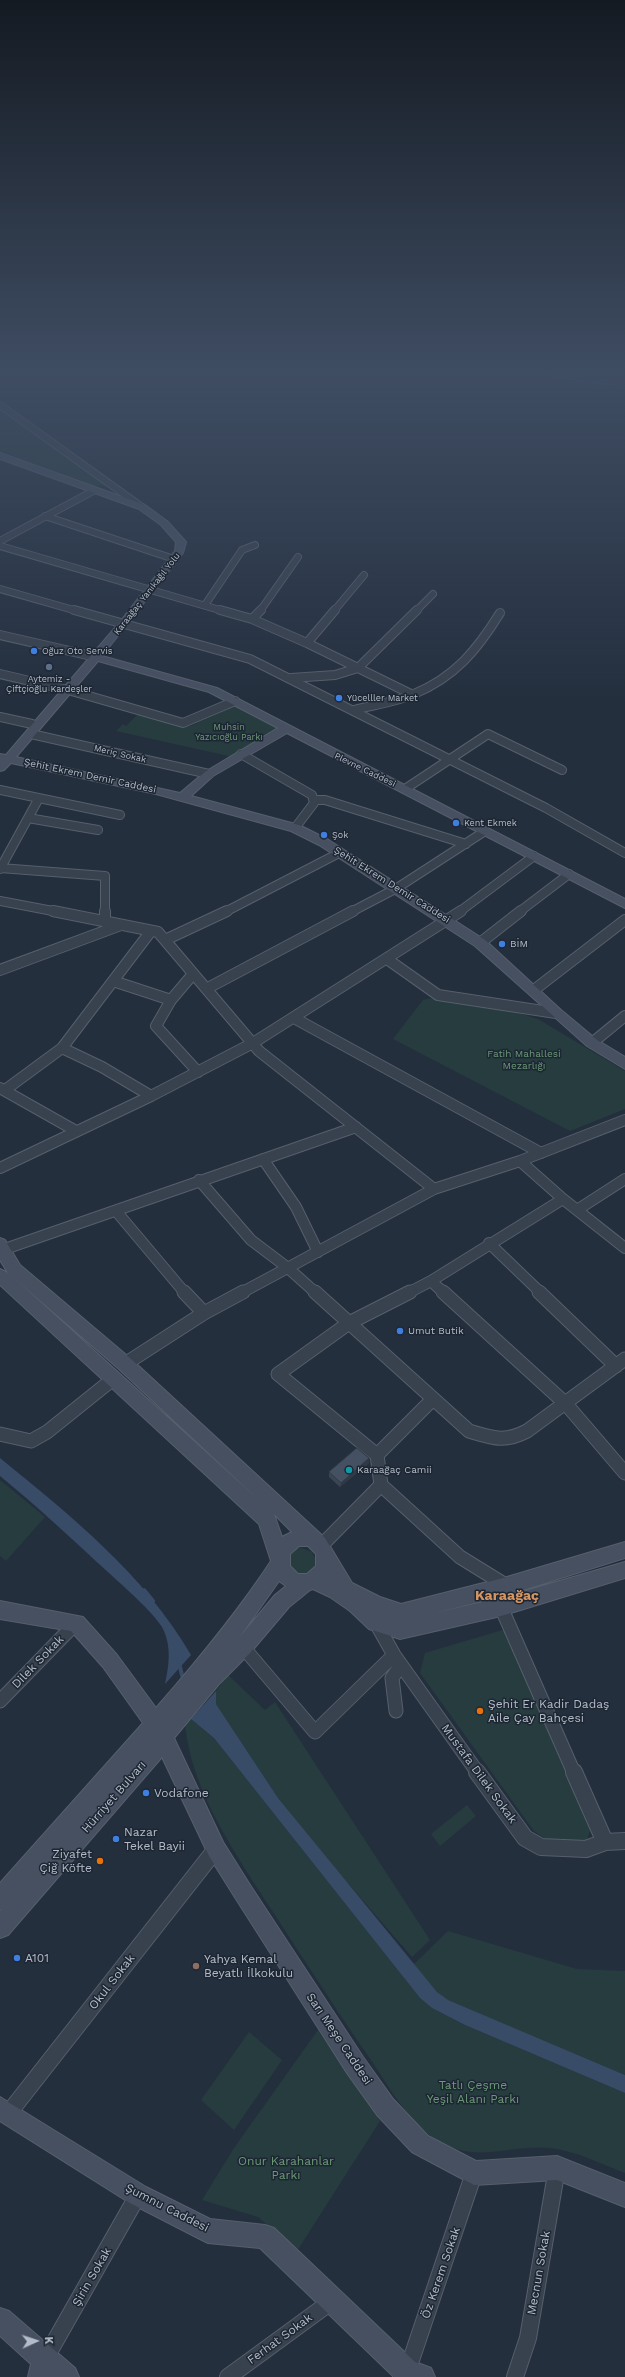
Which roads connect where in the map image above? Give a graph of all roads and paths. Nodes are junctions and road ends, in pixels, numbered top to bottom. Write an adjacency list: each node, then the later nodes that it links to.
1 (70, 482): 3 (street)
2 (107, 482): 4 (street, Karaağaç Yanıkağıl Yolu)
3 (94, 491): 4 (street); 5 (street)
4 (142, 507): 10 (street, Karaağaç Yanıkağıl Yolu)
5 (45, 516): 6 (street); 10 (street)
6 (0, 541)
7 (255, 545): 15 (street)
8 (0, 546): 13 (street)
9 (298, 557): 17 (street)
10 (174, 559): 13 (street, Karaağaç Yanıkağıl Yolu)
11 (364, 575): 20 (street)
12 (0, 589): 18 (street)
13 (150, 589): 15 (street); 18 (street, Karaağaç Yanıkağıl Yolu)
14 (433, 594): 22 (street)
15 (205, 605): 17 (street)
16 (500, 613): 26 (street)
17 (252, 619): 20 (street)
18 (124, 624): 21 (street, Karaağaç Yanıkağıl Yolu); 24 (street)
19 (0, 635): 21 (street)
20 (307, 643): 22 (street)
21 (96, 657): 25 (street, Karaağaç Yanıkağıl Yolu); 27 (street, Plevne Caddesi)
22 (358, 668): 24 (street); 26 (street)
23 (0, 674): 25 (street)
24 (290, 678): 28 (street)
25 (68, 690): 27 (street); 31 (street, Karaağaç Yanıkağıl Yolu)
26 (413, 695): 28 (street)
27 (235, 701): 30 (street, Plevne Caddesi)
28 (354, 710): 33 (street)
29 (0, 717): 31 (street, Meriç Sokak)
30 (287, 728): 32 (street); 38 (street, Plevne Caddesi)
31 (32, 729): 34 (street, Karaağaç Yanıkağıl Yolu); 36 (street, Meriç Sokak)
32 (241, 754): 36 (street); 41 (street)
33 (449, 760): 35 (street); 38 (street); 49 (street)
34 (2, 761): 39 (street, Şehit Ekrem Demir Caddesi)
35 (562, 770)
36 (209, 774): 39 (street)
37 (0, 790): 40 (street)
38 (405, 790): 46 (street, Plevne Caddesi)
39 (183, 797): 44 (street, Şehit Ekrem Demir Caddesi)
40 (39, 798): 42 (street); 43 (street)
41 (314, 800): 44 (street); 47 (street)
42 (120, 815)
43 (28, 818): 45 (street); 51 (street)
44 (295, 828): 48 (street, Şehit Ekrem Demir Caddesi)
45 (98, 830)
46 (484, 831): 47 (street); 50 (street, Plevne Caddesi)
47 (466, 844): 53 (street)
48 (339, 852): 53 (street, Şehit Ekrem Demir Caddesi); 61 (street)
49 (625, 853)
50 (534, 856): 52 (street, Plevne Caddesi); 57 (street)
51 (0, 868): 58 (street)
52 (569, 874): 55 (street, Plevne Caddesi); 62 (street)
53 (397, 888): 57 (street, Şehit Ekrem Demir Caddesi); 67 (street)
54 (0, 901): 58 (street)
55 (625, 904)
56 (625, 920): 68 (street)
57 (448, 921): 62 (street, Şehit Ekrem Demir Caddesi); 63 (street)
58 (105, 922): 59 (street)
59 (121, 925): 60 (street); 64 (street)
60 (151, 931): 61 (street); 66 (street)
61 (165, 940): 65 (street)
62 (480, 943): 68 (street, Şehit Ekrem Demir Caddesi)
63 (387, 960): 70 (street); 72 (street)
64 (0, 970)
65 (194, 974): 67 (street); 69 (street)
66 (113, 982): 69 (street); 75 (street)
67 (206, 989): 73 (street)
68 (534, 990): 70 (street, Şehit Ekrem Demir Caddesi)
69 (171, 1000): 77 (street)
70 (556, 1012): 74 (street, Şehit Ekrem Demir Caddesi)
71 (625, 1016): 74 (street)
72 (294, 1018): 73 (street); 83 (street)
73 (253, 1043): 77 (street); 81 (street)
74 (592, 1043): 76 (street, Şehit Ekrem Demir Caddesi)
75 (62, 1048): 78 (street); 79 (street)
76 (625, 1064)
77 (198, 1072): 79 (street)
78 (3, 1089): 82 (street)
79 (151, 1096): 82 (street)
80 (625, 1120): 84 (street)
81 (356, 1127): 85 (street); 90 (street)
82 (76, 1131): 87 (street)
83 (527, 1146): 84 (street); 86 (street)
84 (541, 1153): 86 (street)
85 (263, 1159): 89 (street); 97 (street)
86 (525, 1159): 90 (street); 91 (street)
87 (0, 1168)
88 (625, 1178): 92 (street)
89 (199, 1180): 93 (street); 98 (street)
90 (434, 1190): 97 (street)
91 (563, 1199): 92 (street); 94 (street)
92 (577, 1210): 95 (street)
93 (116, 1211): 96 (street); 101 (street)
94 (489, 1243): 100 (street); 103 (street)
95 (624, 1246)
96 (1, 1247): 104 (street)
97 (318, 1252): 98 (street)
98 (288, 1268): 101 (street); 102 (street)
99 (0, 1275): 105 (street)
100 (431, 1281): 102 (street); 107 (street)
101 (204, 1312): 104 (street)
102 (349, 1323): 106 (street); 109 (street)
103 (620, 1363): 107 (street)
104 (125, 1364): 112 (street)
105 (114, 1379): 108 (street); 114 (street)
106 (433, 1399): 107 (street); 109 (street)
107 (566, 1404): 110 (street)
108 (0, 1434)
109 (377, 1454): 111 (street)
110 (625, 1473)
111 (381, 1486): 112 (street); 117 (street)
112 (321, 1548): 114 (street); 116 (street); 117 (street)
113 (625, 1550): 117 (street)
114 (279, 1561): 116 (street); 124 (street)
115 (625, 1570): 118 (street)
116 (310, 1581): 121 (street); 122 (street)
117 (507, 1586)
118 (501, 1607): 121 (street); 129 (street)
119 (0, 1610): 120 (street)
120 (76, 1623): 125 (street, Dilek Sokak); 127 (street, Sarı Meşe Caddesi)
121 (376, 1623): 123 (street, Mustafa Dilek Sokak)
122 (243, 1647): 123 (street); 124 (street)
123 (398, 1660): 126 (street); 129 (street, Mustafa Dilek Sokak)
124 (208, 1673): 127 (street, Hürriyet Bulvarı)
125 (0, 1701)
126 (396, 1711)
127 (159, 1729): 130 (street, Sarı Meşe Caddesi); 131 (street, Hürriyet Bulvarı); 132 (street, Hürriyet Bulvarı)
128 (625, 1841): 129 (street, Mustafa Dilek Sokak)
129 (605, 1842)
130 (216, 1849): 133 (street, Okul Sokak); 135 (street, Sarı Meşe Caddesi)
131 (0, 1899)
132 (0, 1927)
133 (4, 2111): 136 (street, Şumnu Caddesi)
134 (557, 2168): 135 (street); 137 (street); 144 (street, Mecnun Sokak)
135 (474, 2173): 141 (street, Öz Kerem Sokak)
136 (138, 2195): 138 (street, Şumnu Caddesi); 140 (street, Şirin Sokak)
137 (625, 2195)
138 (332, 2301): 141 (street, Şumnu Caddesi); 143 (street, Ferhat Sokak)
139 (0, 2320): 140 (street)
140 (43, 2368): 142 (street)
141 (410, 2375)
142 (66, 2377)
143 (228, 2377)
144 (515, 2377)

